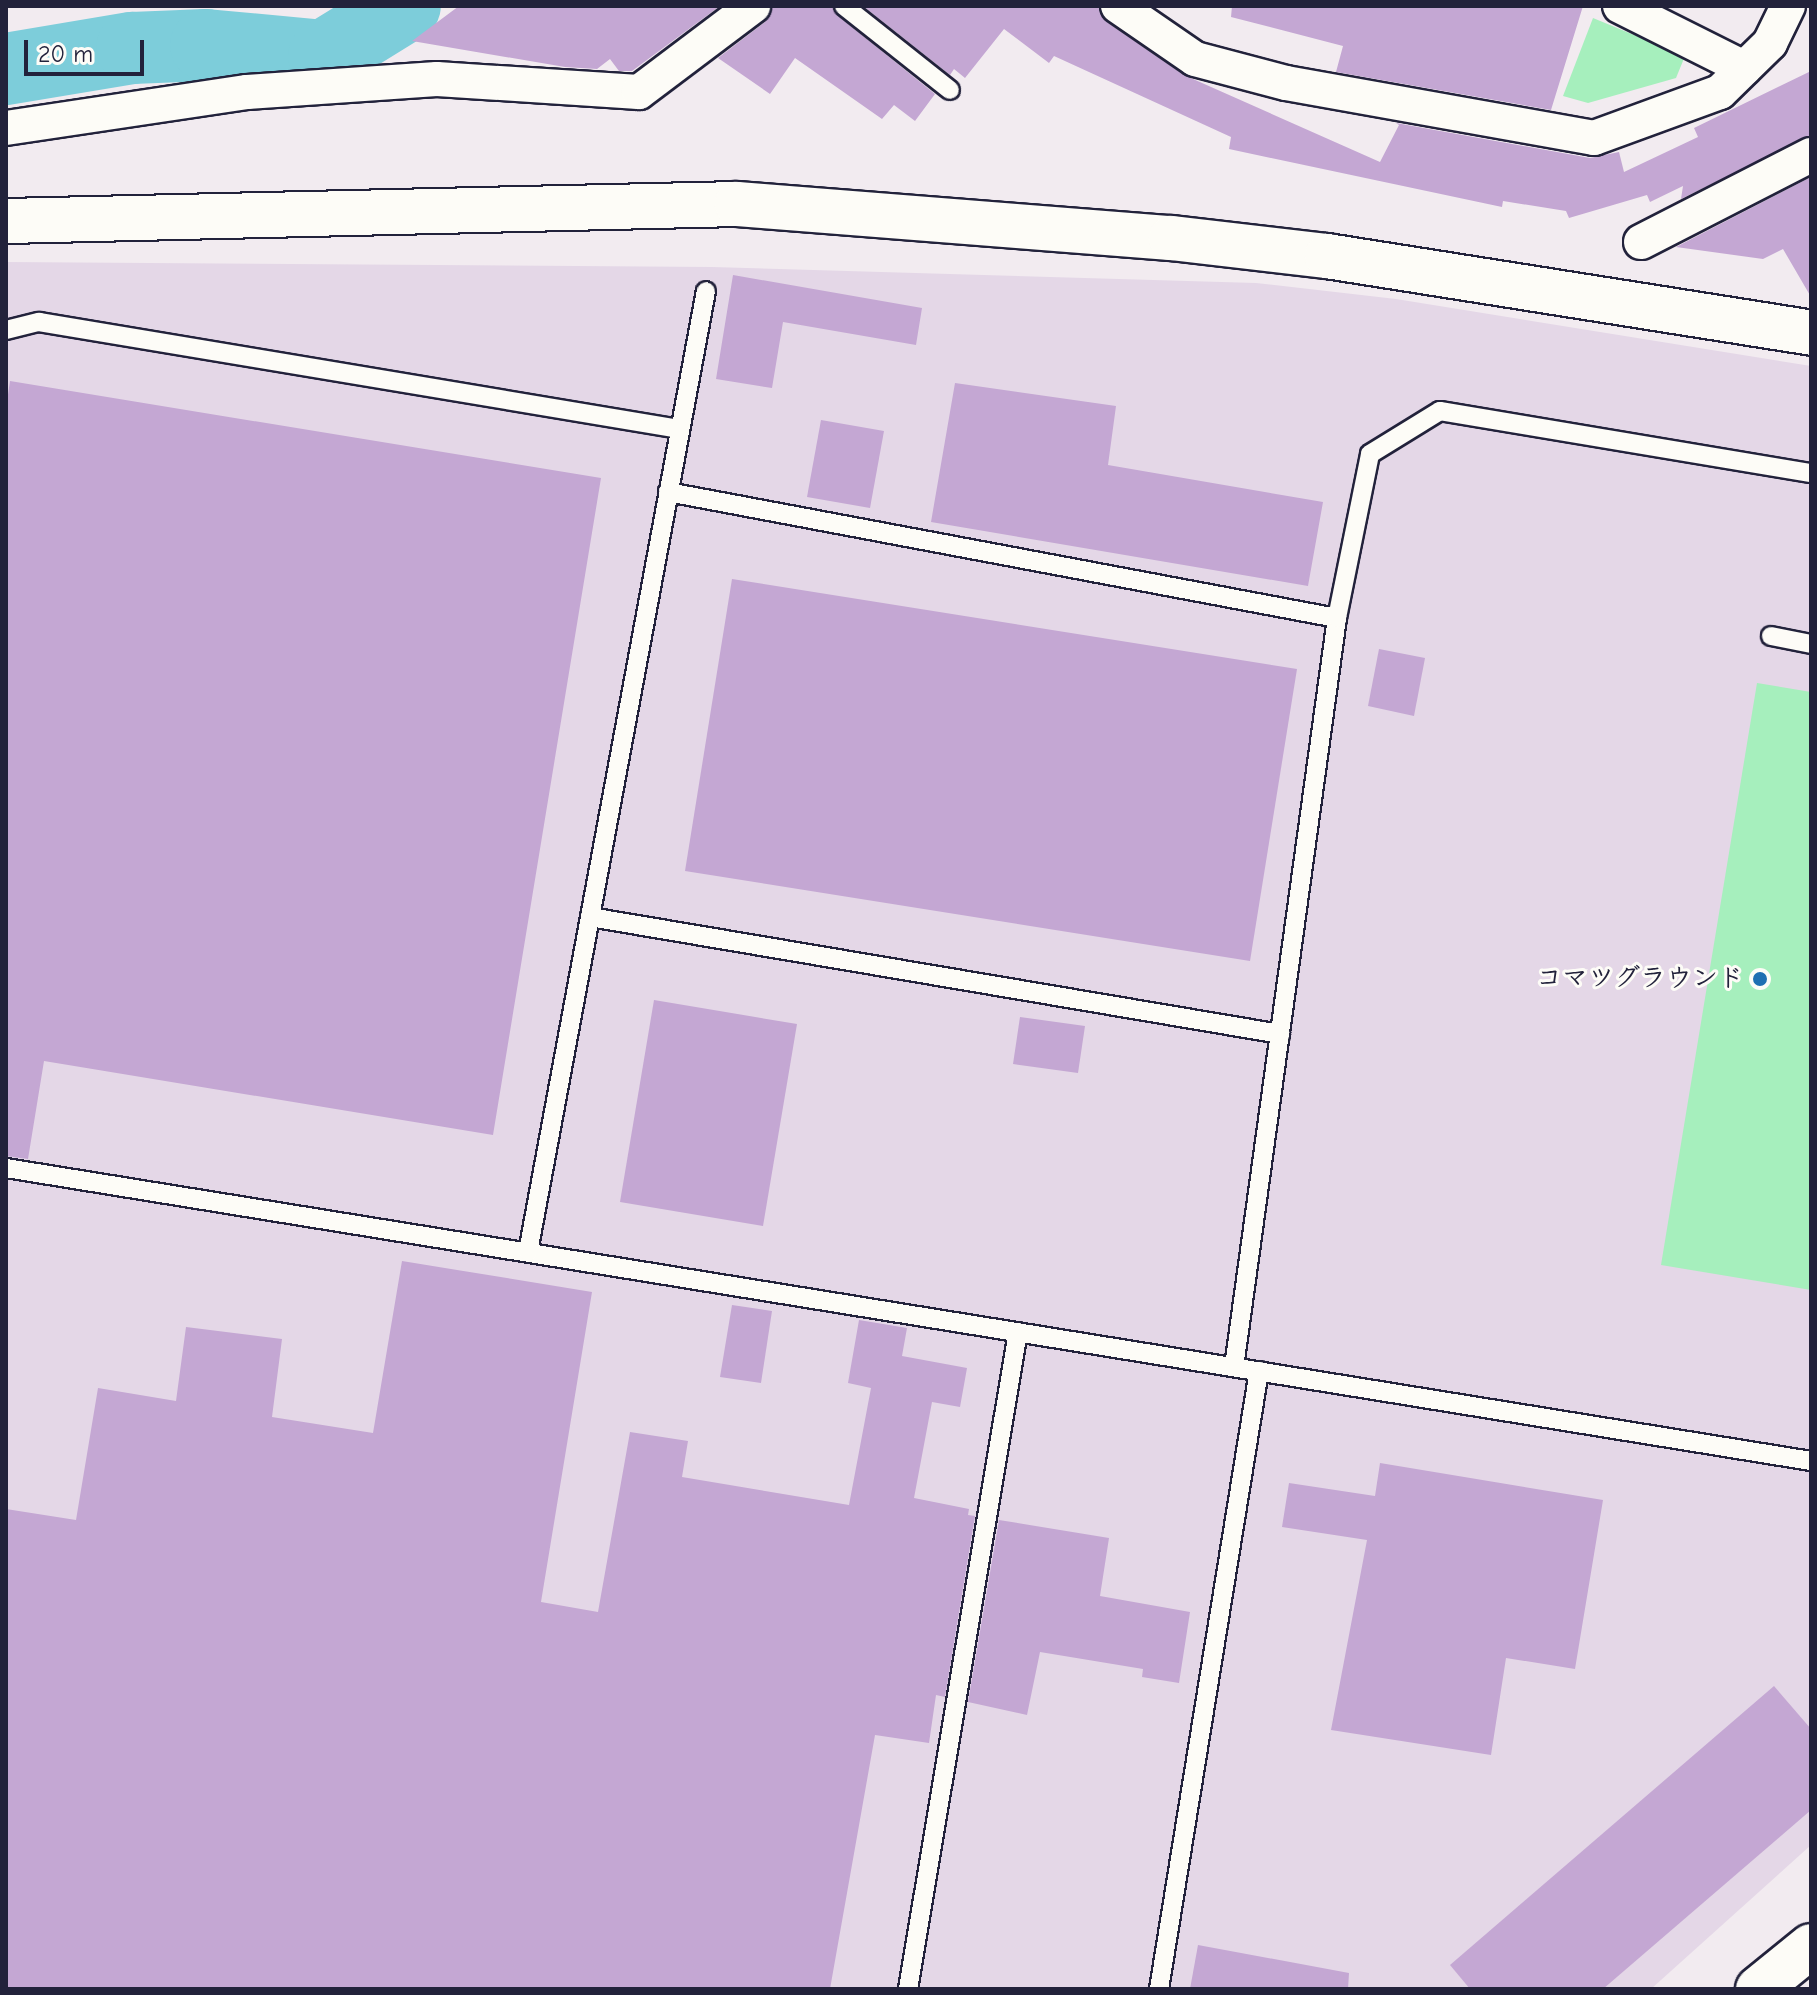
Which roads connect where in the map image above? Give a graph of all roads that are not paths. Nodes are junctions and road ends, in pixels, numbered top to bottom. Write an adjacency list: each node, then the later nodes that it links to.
1 (753, 6): 8 (street)
2 (844, 6): 7 (lane)
3 (1118, 6): 6 (street)
4 (1620, 6): 6 (street)
5 (1788, 6): 6 (street)
6 (1744, 68)
7 (950, 90)
8 (6, 128)
9 (1811, 155): 11 (street)
10 (6, 221): 14 (street)
11 (1641, 242)
12 (706, 291): 15 (lane)
13 (6, 330): 15 (lane)
14 (1811, 333)
15 (680, 429): 17 (lane)
16 (1811, 473): 18 (lane)
17 (668, 492): 18 (lane); 21 (lane)
18 (1337, 618): 22 (lane)
19 (1771, 636): 20 (lane)
20 (1811, 644)
21 (590, 917): 22 (lane); 24 (lane)
22 (1280, 1034): 26 (lane)
23 (6, 1168): 24 (lane)
24 (528, 1252): 25 (lane)
25 (1018, 1332): 26 (lane); 30 (lane)
26 (1234, 1367): 27 (lane)
27 (1259, 1371): 28 (lane); 31 (lane)
28 (1811, 1461)
29 (1806, 1957): 32 (street)
30 (908, 1989)
31 (1159, 1989)
32 (1758, 1989)

